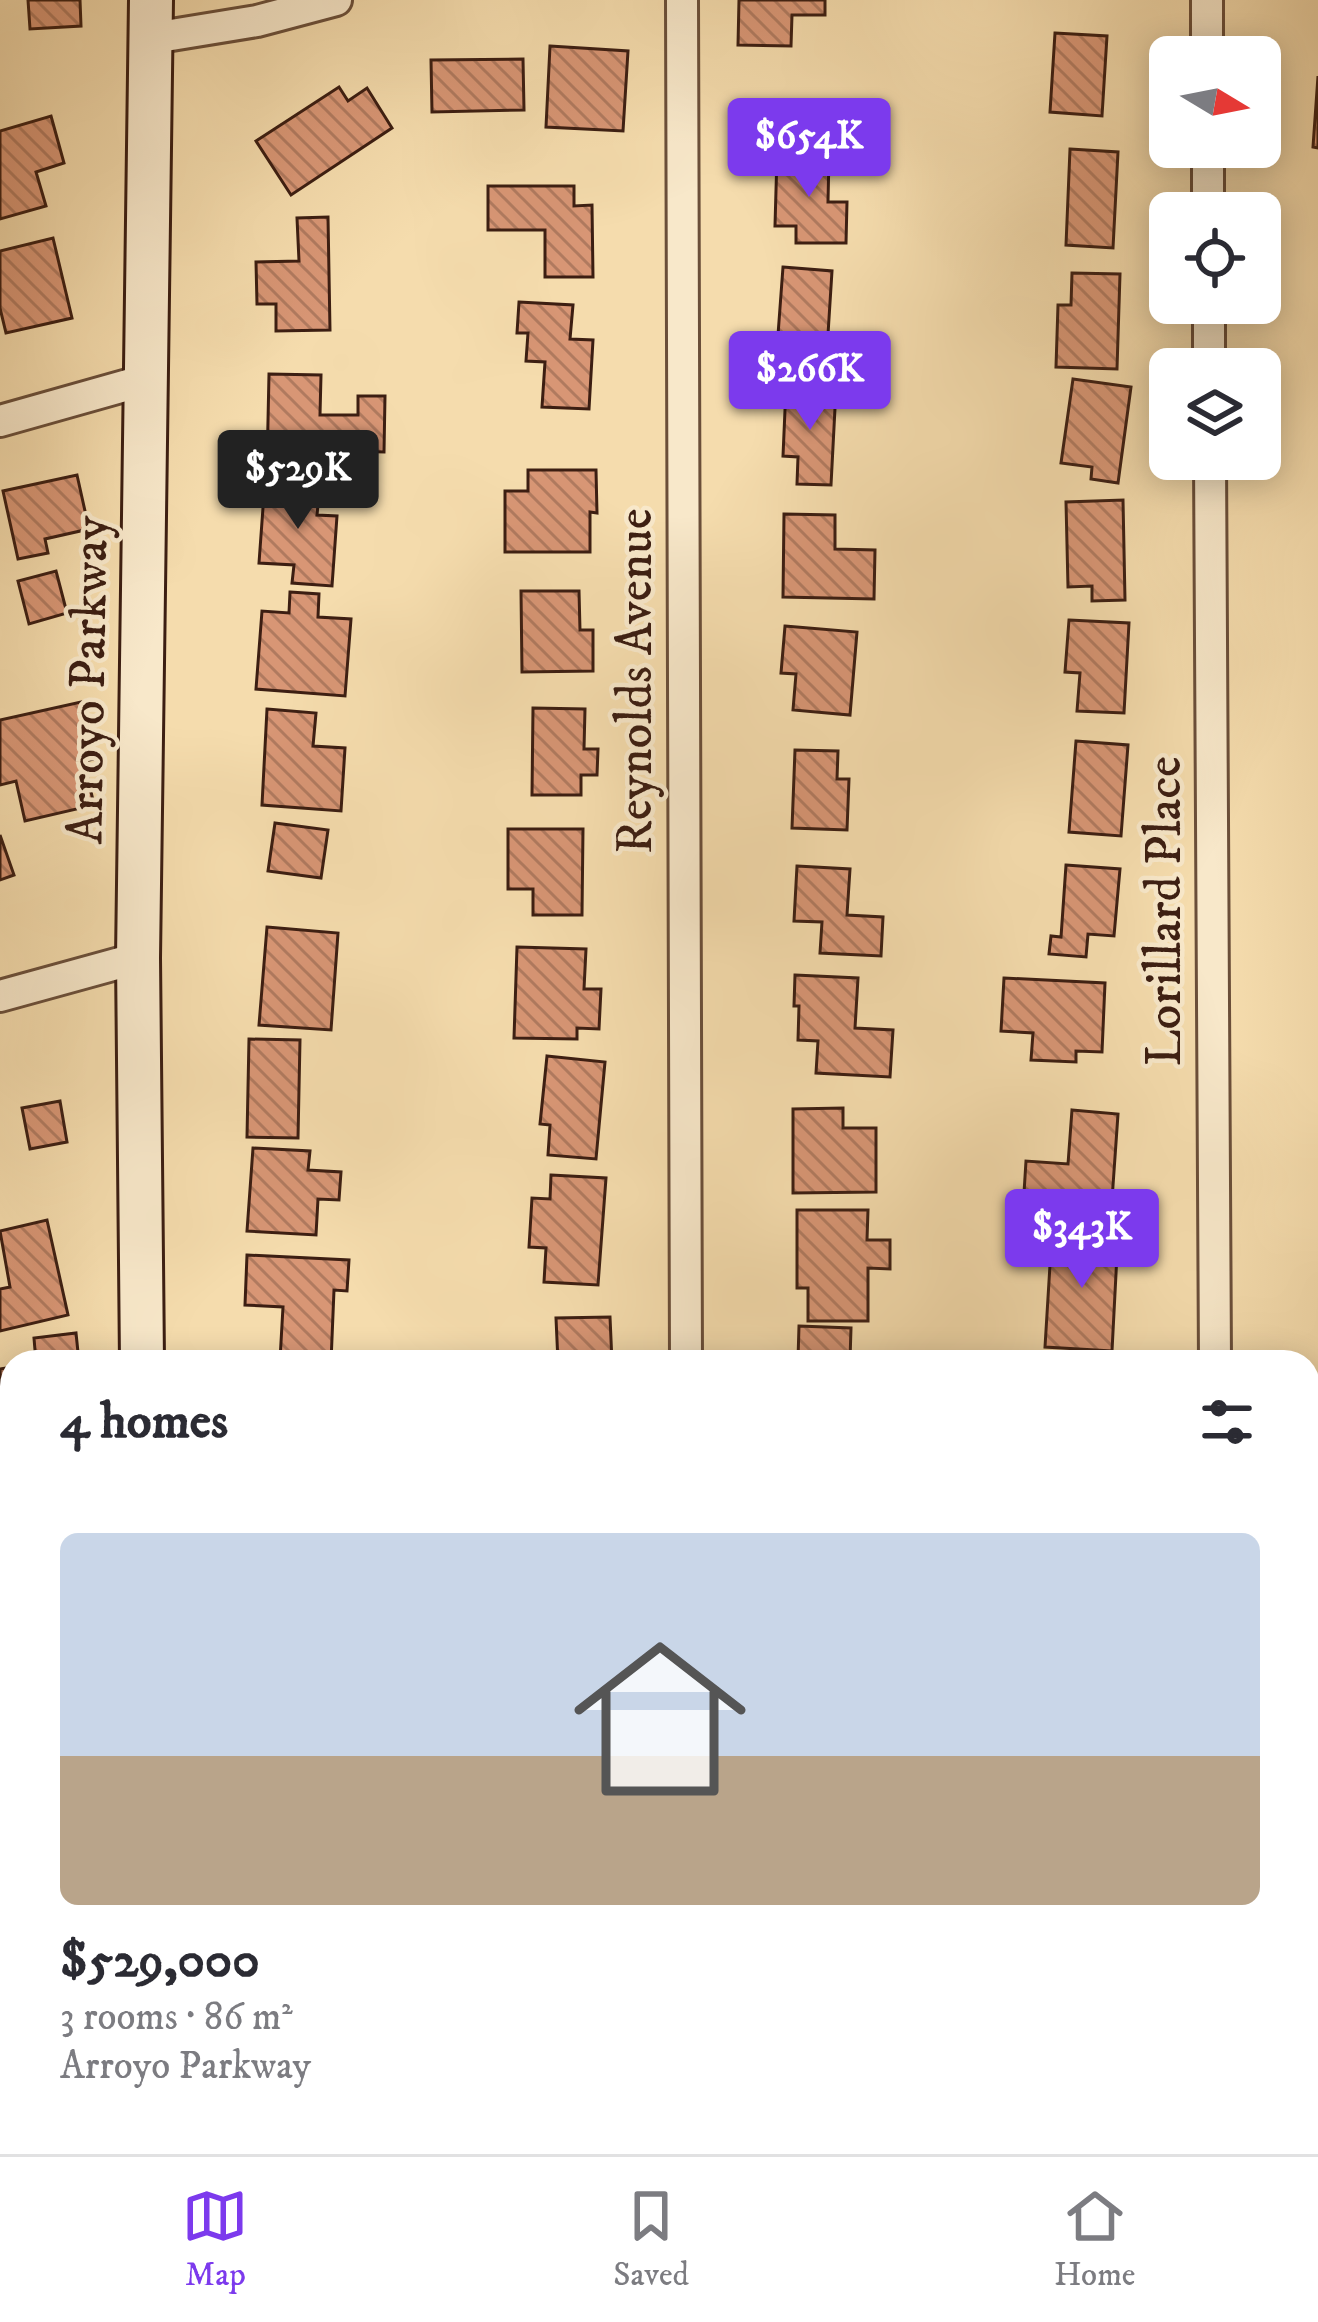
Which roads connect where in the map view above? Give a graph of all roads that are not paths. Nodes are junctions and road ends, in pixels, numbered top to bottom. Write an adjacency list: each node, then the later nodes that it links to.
1 (336, 0): 4 (street)
2 (682, 0): 12 (street, Reynolds Avenue)
3 (1207, 0): 5 (street)
4 (153, 19): 6 (street, Arroyo Parkway)
5 (1207, 36)
6 (148, 379): 7 (street); 9 (street, Arroyo Parkway)
7 (0, 421)
8 (1210, 480): 13 (street, Lorillard Place)
9 (138, 958): 10 (street); 11 (street, Arroyo Parkway)
10 (0, 996)
11 (142, 1350)
12 (686, 1350)
13 (1216, 1350)

